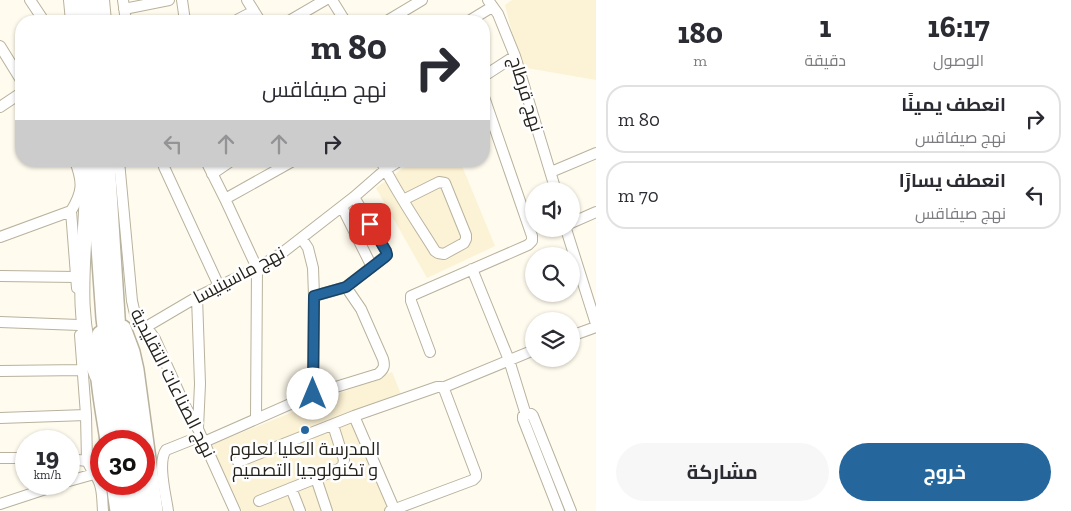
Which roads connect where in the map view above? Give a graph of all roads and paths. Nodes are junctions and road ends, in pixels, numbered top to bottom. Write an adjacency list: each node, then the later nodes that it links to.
1 (30, 0): 15 (street)
2 (71, 0): 16 (main road)
3 (80, 0): 17 (highway)
4 (92, 0): 18 (highway)
5 (104, 0): 19 (street)
6 (169, 0): 13 (street)
7 (182, 0): 20 (street)
8 (247, 0): 14 (street)
9 (325, 0): 23 (street)
10 (332, 0): 24 (street)
11 (422, 0): 25 (street)
12 (491, 2): 26 (street); 28 (street, نهج قرطاج)
13 (123, 4)
14 (254, 11): 21 (street); 22 (street)
15 (40, 15)
16 (72, 15)
17 (81, 15)
18 (93, 15)
19 (105, 15)
20 (184, 15)
21 (246, 15)
22 (256, 15)
23 (299, 15)
24 (341, 15)
25 (397, 15)
26 (476, 15)
27 (0, 46): 29 (street)
28 (515, 56): 30 (street); 46 (street, نهج قرطاج)
29 (15, 70)
30 (490, 72)
31 (15, 97): 32 (street)
32 (0, 107)
33 (490, 114): 61 (street)
34 (596, 153): 46 (street)
35 (78, 167): 53 (street)
36 (87, 167): 81 (main road)
37 (96, 167): 70 (highway)
38 (107, 167): 69 (highway)
39 (120, 167): 74 (street, نهج الصناعات التقليدية)
40 (164, 167): 64 (street)
41 (209, 167): 47 (street)
42 (222, 167): 47 (street)
43 (283, 167): 50 (street)
44 (382, 167): 49 (street, نهج ماسينيسا)
45 (384, 167): 51 (street)
46 (551, 172): 48 (street, نهج قرطاج)
47 (212, 174): 50 (street)
48 (554, 182)
49 (354, 197): 52 (street, نهج ماسينيسا); 59 (street)
50 (225, 200): 60 (street)
51 (403, 200): 51 (street)
52 (342, 207): 58 (street, نهج ماسينيسا); 59 (street)
53 (71, 211): 56 (street); 63 (street)
54 (596, 212): 55 (street)
55 (580, 220)
56 (0, 237)
57 (569, 237): 68 (street)
58 (302, 238): 60 (street, نهج ماسينيسا); 66 (street)
59 (372, 267): 65 (street)
60 (257, 268): 64 (street, نهج ماسينيسا); 88 (street)
61 (472, 269): 76 (street); 78 (street)
62 (0, 276): 63 (street)
63 (76, 277): 72 (street)
64 (219, 286): 67 (street, نهج ماسينيسا)
65 (346, 287): 66 (street); 83 (street)
66 (314, 296): 83 (street)
67 (196, 297): 74 (street, نهج ماسينيسا); 93 (street)
68 (592, 297): 73 (street)
69 (116, 304): 92 (highway); 114 (highway)
70 (104, 318): 81 (highway); 91 (highway)
71 (0, 322): 72 (street)
72 (79, 325): 79 (street)
73 (596, 325): 75 (street)
74 (146, 327): 93 (street, نهج الصناعات التقليدية)
75 (580, 332)
76 (430, 352)
77 (525, 354): 78 (street)
78 (509, 360): 82 (street); 84 (street)
79 (83, 370): 80 (street); 85 (street)
80 (0, 371)
81 (99, 380): 90 (highway)
82 (442, 388): 86 (street); 109 (street)
83 (313, 394): 88 (street)
84 (526, 414): 119 (street); 120 (street)
85 (86, 415): 87 (street); 97 (street)
86 (354, 416): 89 (street); 109 (street)
87 (0, 418)
88 (256, 418): 93 (street)
89 (332, 425): 98 (street); 100 (street)
90 (106, 430)
91 (118, 430)
92 (129, 430)
93 (201, 436): 115 (street); 116 (street, نهج الصناعات التقليدية)
94 (0, 458): 95 (street)
95 (15, 458)
96 (80, 460): 97 (street)
97 (87, 461): 99 (street)
98 (238, 462)
99 (90, 467)
100 (316, 478): 101 (street); 118 (street)
101 (291, 488): 107 (street); 117 (street)
102 (27, 495): 108 (street)
103 (102, 495): 110 (street)
104 (116, 495): 111 (highway)
105 (126, 495): 112 (highway)
106 (138, 495): 113 (highway)
107 (258, 501)
108 (0, 504)
109 (393, 510)
110 (104, 511)
111 (118, 511)
112 (128, 511)
113 (140, 511)
114 (155, 511)
115 (168, 511)
116 (235, 511)
117 (300, 511)
118 (327, 511)
119 (558, 511)
120 (571, 511)

